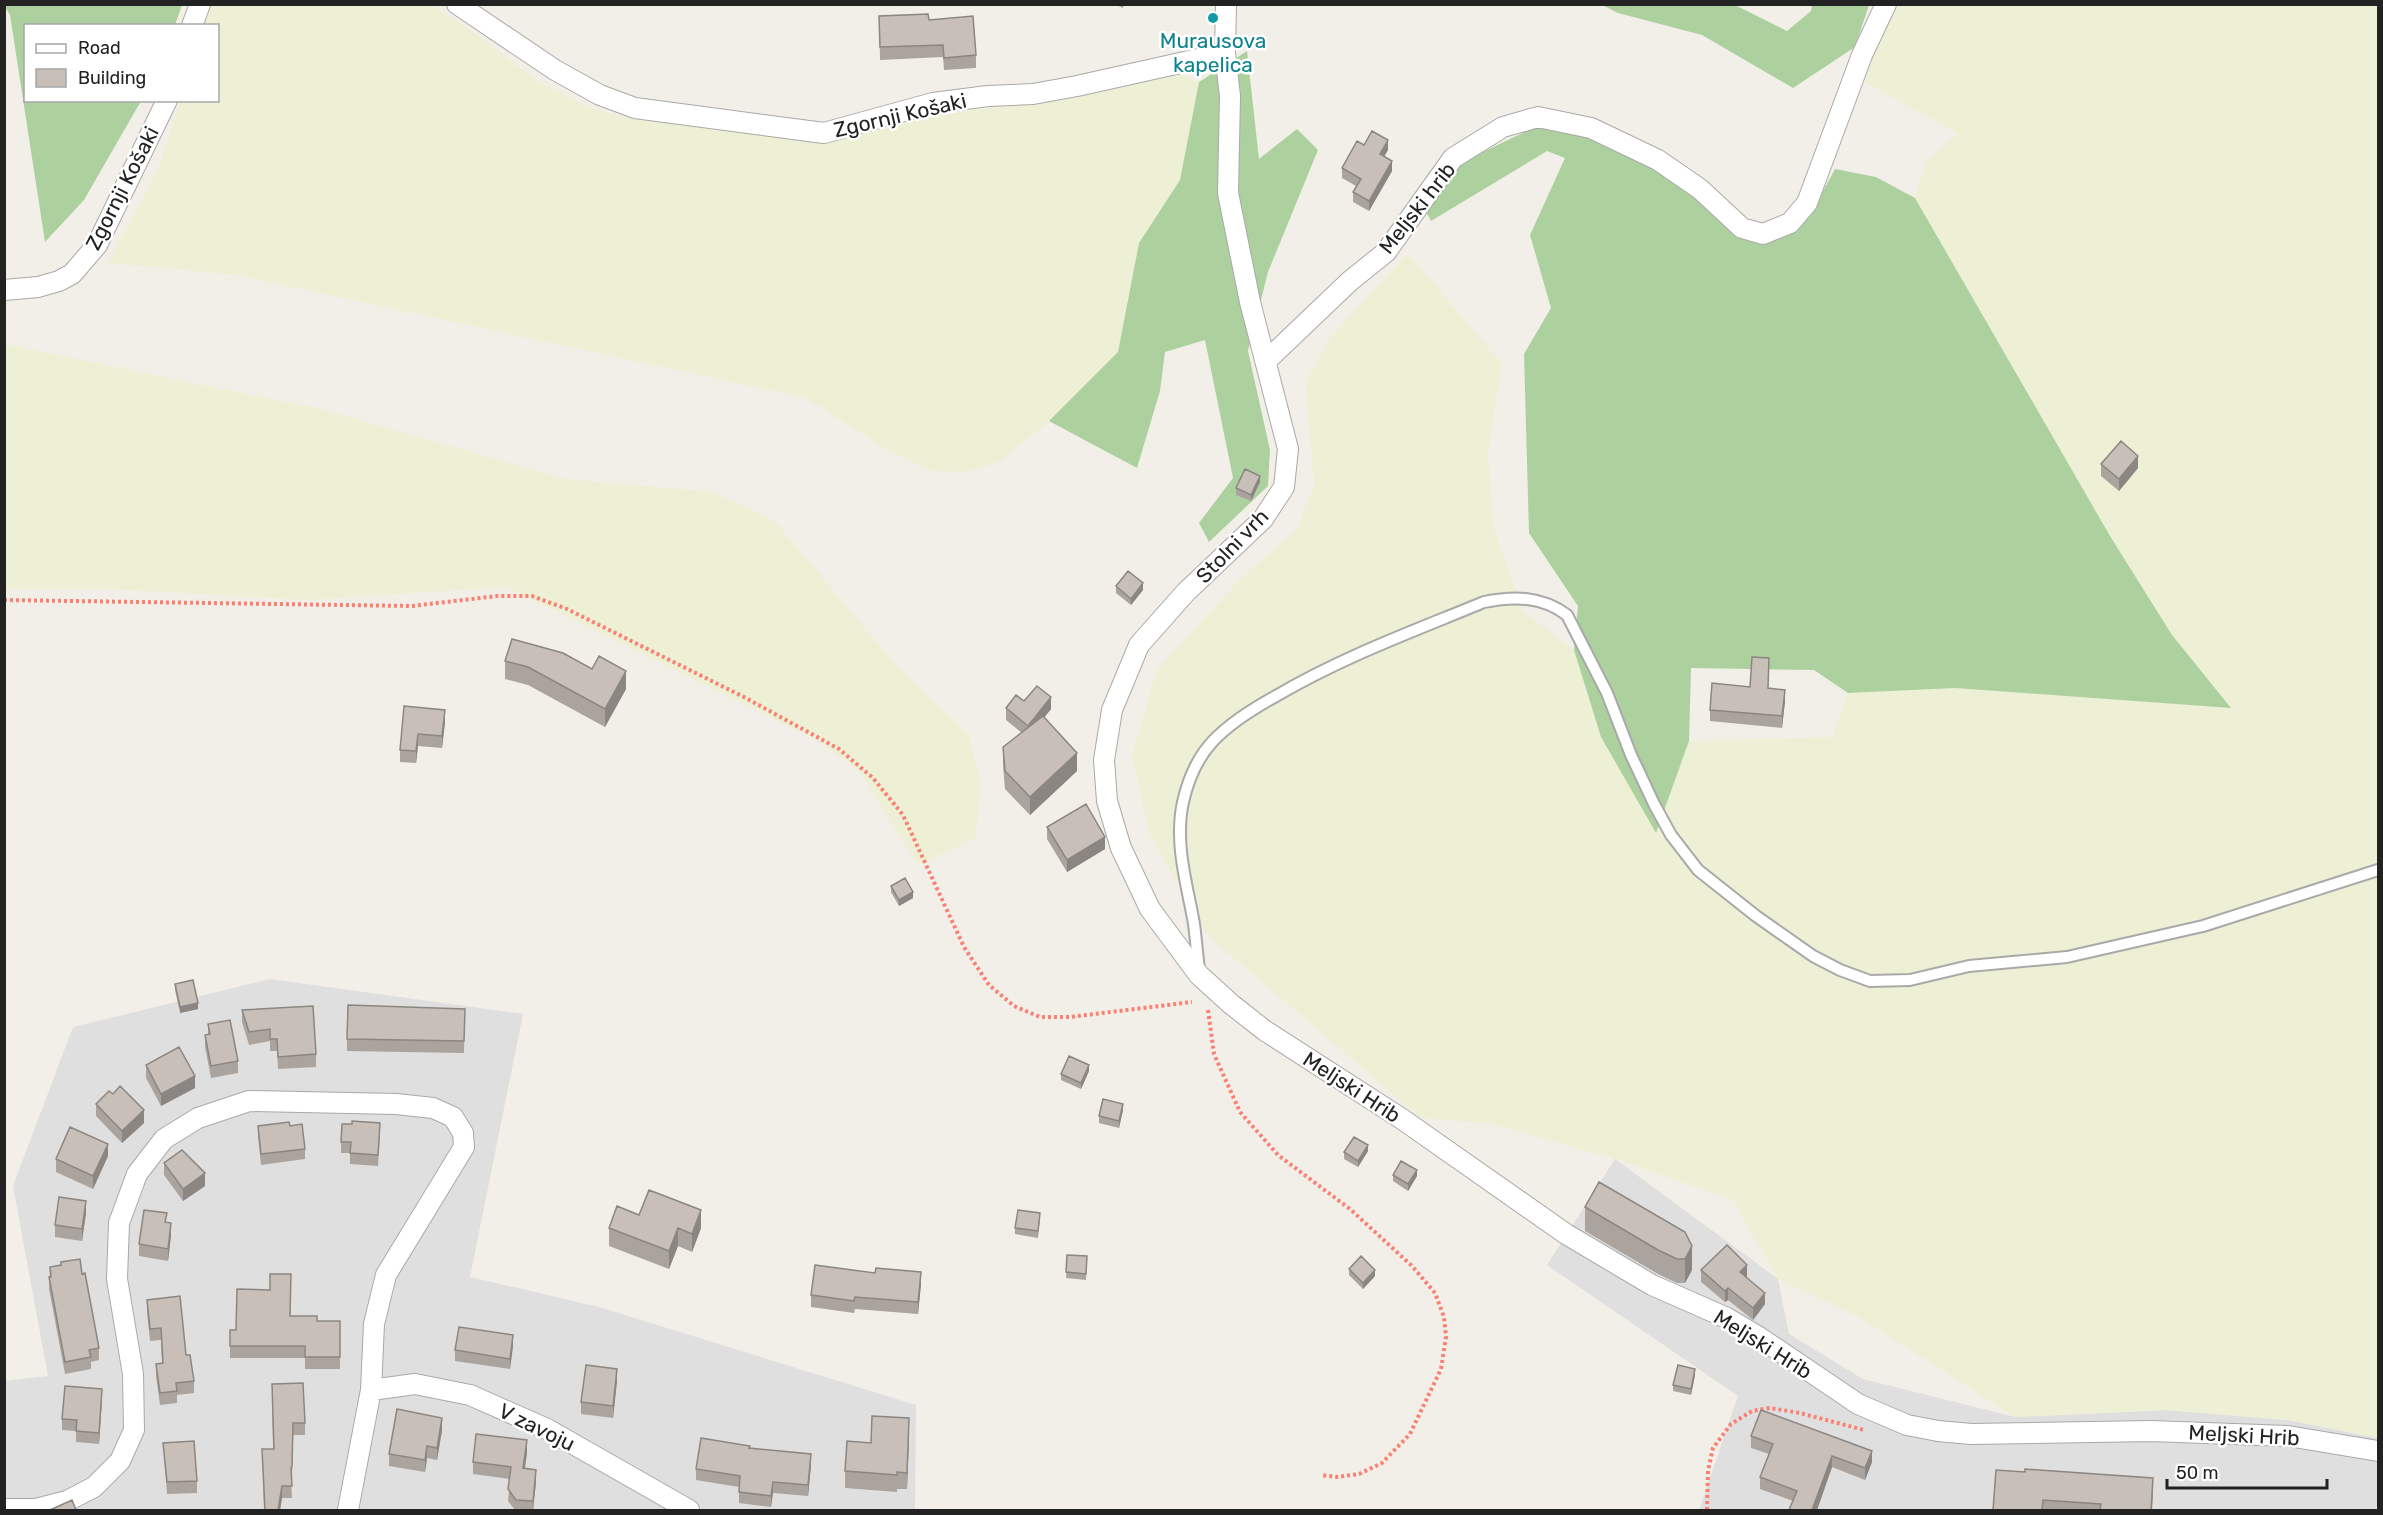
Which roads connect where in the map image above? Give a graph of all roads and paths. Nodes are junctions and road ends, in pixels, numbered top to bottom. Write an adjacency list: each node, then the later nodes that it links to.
1 (200, 4): 5 (street)
2 (457, 4): 6 (street, Zgornji Košaki)
3 (1226, 4): 6 (street, Stolni vrh)
4 (1886, 4): 9 (street, Meljski hrib)
5 (193, 24)
6 (1225, 53): 9 (street, Stolni vrh)
7 (166, 102): 8 (street, Zgornji Košaki)
8 (4, 290)
9 (1266, 361): 12 (street, Stolni vrh)
10 (4, 600): 14 (path)
11 (2379, 870): 12 (lane)
12 (1199, 975): 17 (street, Meljski Hrib)
13 (1207, 1000): 18 (path)
14 (1192, 1002)
15 (371, 1390): 19 (street); 20 (street); 21 (street, V zavoju)
16 (1871, 1431): 22 (path)
17 (2379, 1451)
18 (1321, 1475)
19 (4, 1509)
20 (348, 1510)
21 (689, 1510)
22 (1707, 1510)

